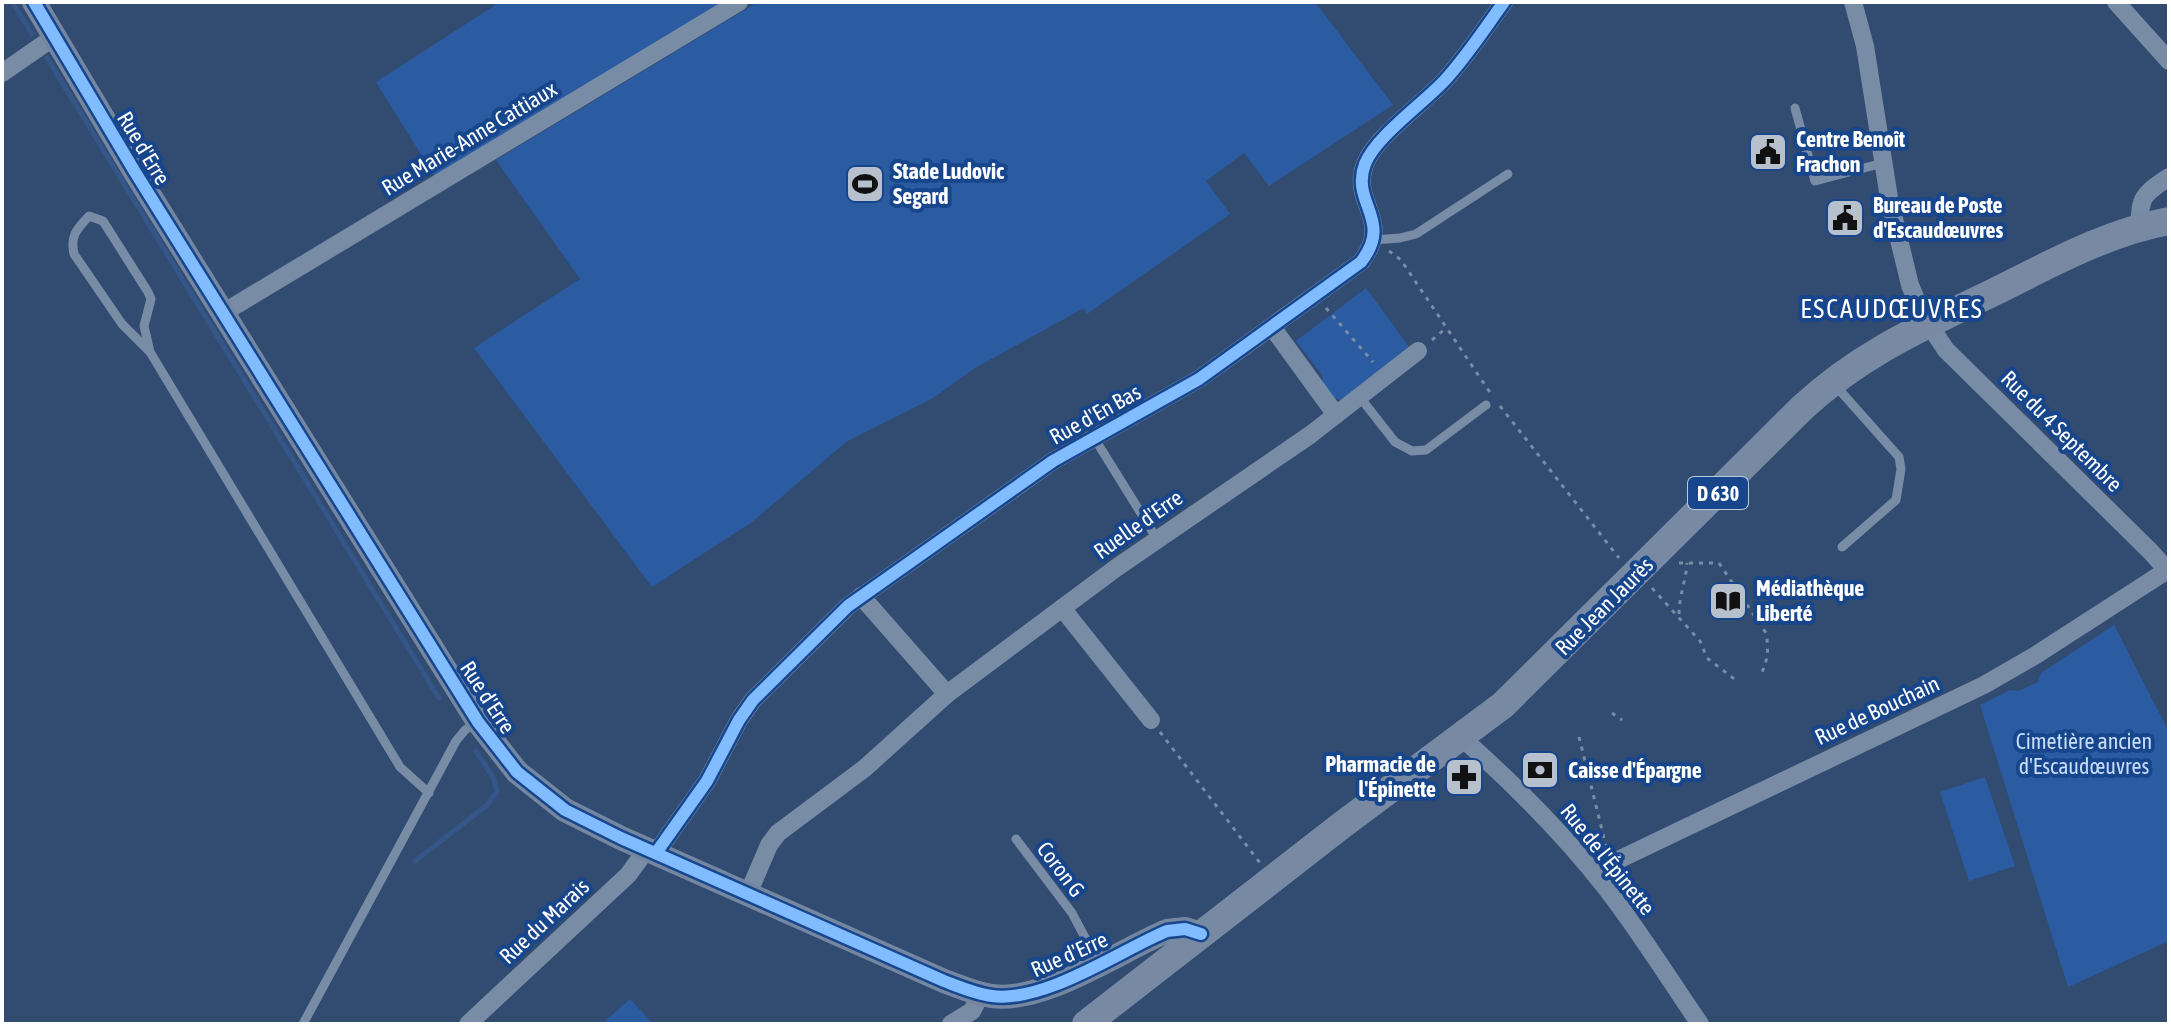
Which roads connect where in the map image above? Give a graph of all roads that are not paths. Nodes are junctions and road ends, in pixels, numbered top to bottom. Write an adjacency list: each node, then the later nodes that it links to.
1 (34, 2): 6 (street, Rue d'Erre)
2 (739, 2): 16 (street, Rue Marie-Anne Cattiaux)
3 (1504, 2): 15 (street)
4 (2116, 2): 7 (street)
5 (1856, 3): 10 (street, Rue du 4 Septembre)
6 (54, 37): 8 (street); 16 (street, Rue d'Erre)
7 (2169, 61)
8 (2, 73)
9 (1795, 108): 10 (lane)
10 (1883, 163): 17 (street, Rue du 4 Septembre)
11 (1508, 174): 15 (lane)
12 (2169, 177): 14 (street)
13 (2169, 221): 14 (main road, Rue Jean Jaurès / D 630)
14 (2140, 227): 17 (main road, Rue Jean Jaurès / D 630)
15 (1373, 240): 18 (street, Rue d'En Bas)
16 (223, 313): 33 (street, Rue d'Erre)
17 (1927, 324): 21 (main road, Rue Jean Jaurès / D 630); 28 (street, Rue du 4 Septembre)
18 (1272, 327): 24 (street); 25 (street, Rue d'En Bas)
19 (1418, 351): 22 (street, Ruelle d'Erre)
20 (150, 352): 20 (lane); 35 (lane)
21 (1832, 382): 27 (lane); 34 (main road, Rue Jean Jaurès / D 630)
22 (1359, 396): 23 (lane); 24 (street, Ruelle d'Erre)
23 (1486, 405)
24 (1336, 415): 26 (street, Ruelle d'Erre)
25 (1093, 436): 26 (lane); 29 (street, Rue d'En Bas)
26 (1157, 539): 30 (street, Ruelle d'Erre)
27 (1842, 547)
28 (2168, 570): 38 (street, Rue de Bouchain)
29 (861, 596): 31 (street); 37 (street, Rue d'En Bas)
30 (1062, 608): 31 (street, Ruelle d'Erre); 32 (street)
31 (947, 694): 39 (street, Ruelle d'Erre)
32 (1151, 720)
33 (478, 722): 35 (lane); 37 (street, Rue d'Erre)
34 (1462, 738): 38 (street, Rue de l'Épinette); 40 (main road, Rue Jean Jaurès / D 630)
35 (429, 793): 43 (lane)
36 (1016, 839): 41 (lane, Coron G)
37 (652, 851): 39 (street, Rue d'Erre); 44 (street, Rue du Marais)
38 (1593, 872): 47 (street, Rue de l'Épinette)
39 (748, 894): 42 (street, Rue d'Erre)
40 (1201, 934): 41 (street, Rue d'Erre); 46 (main road, Rue Jean Jaurès / D 630)
41 (1100, 964): 42 (street, Rue d'Erre)
42 (981, 994): 45 (street)
43 (303, 1024)
44 (468, 1024)
45 (951, 1024)
46 (1087, 1024)
47 (1700, 1024)

